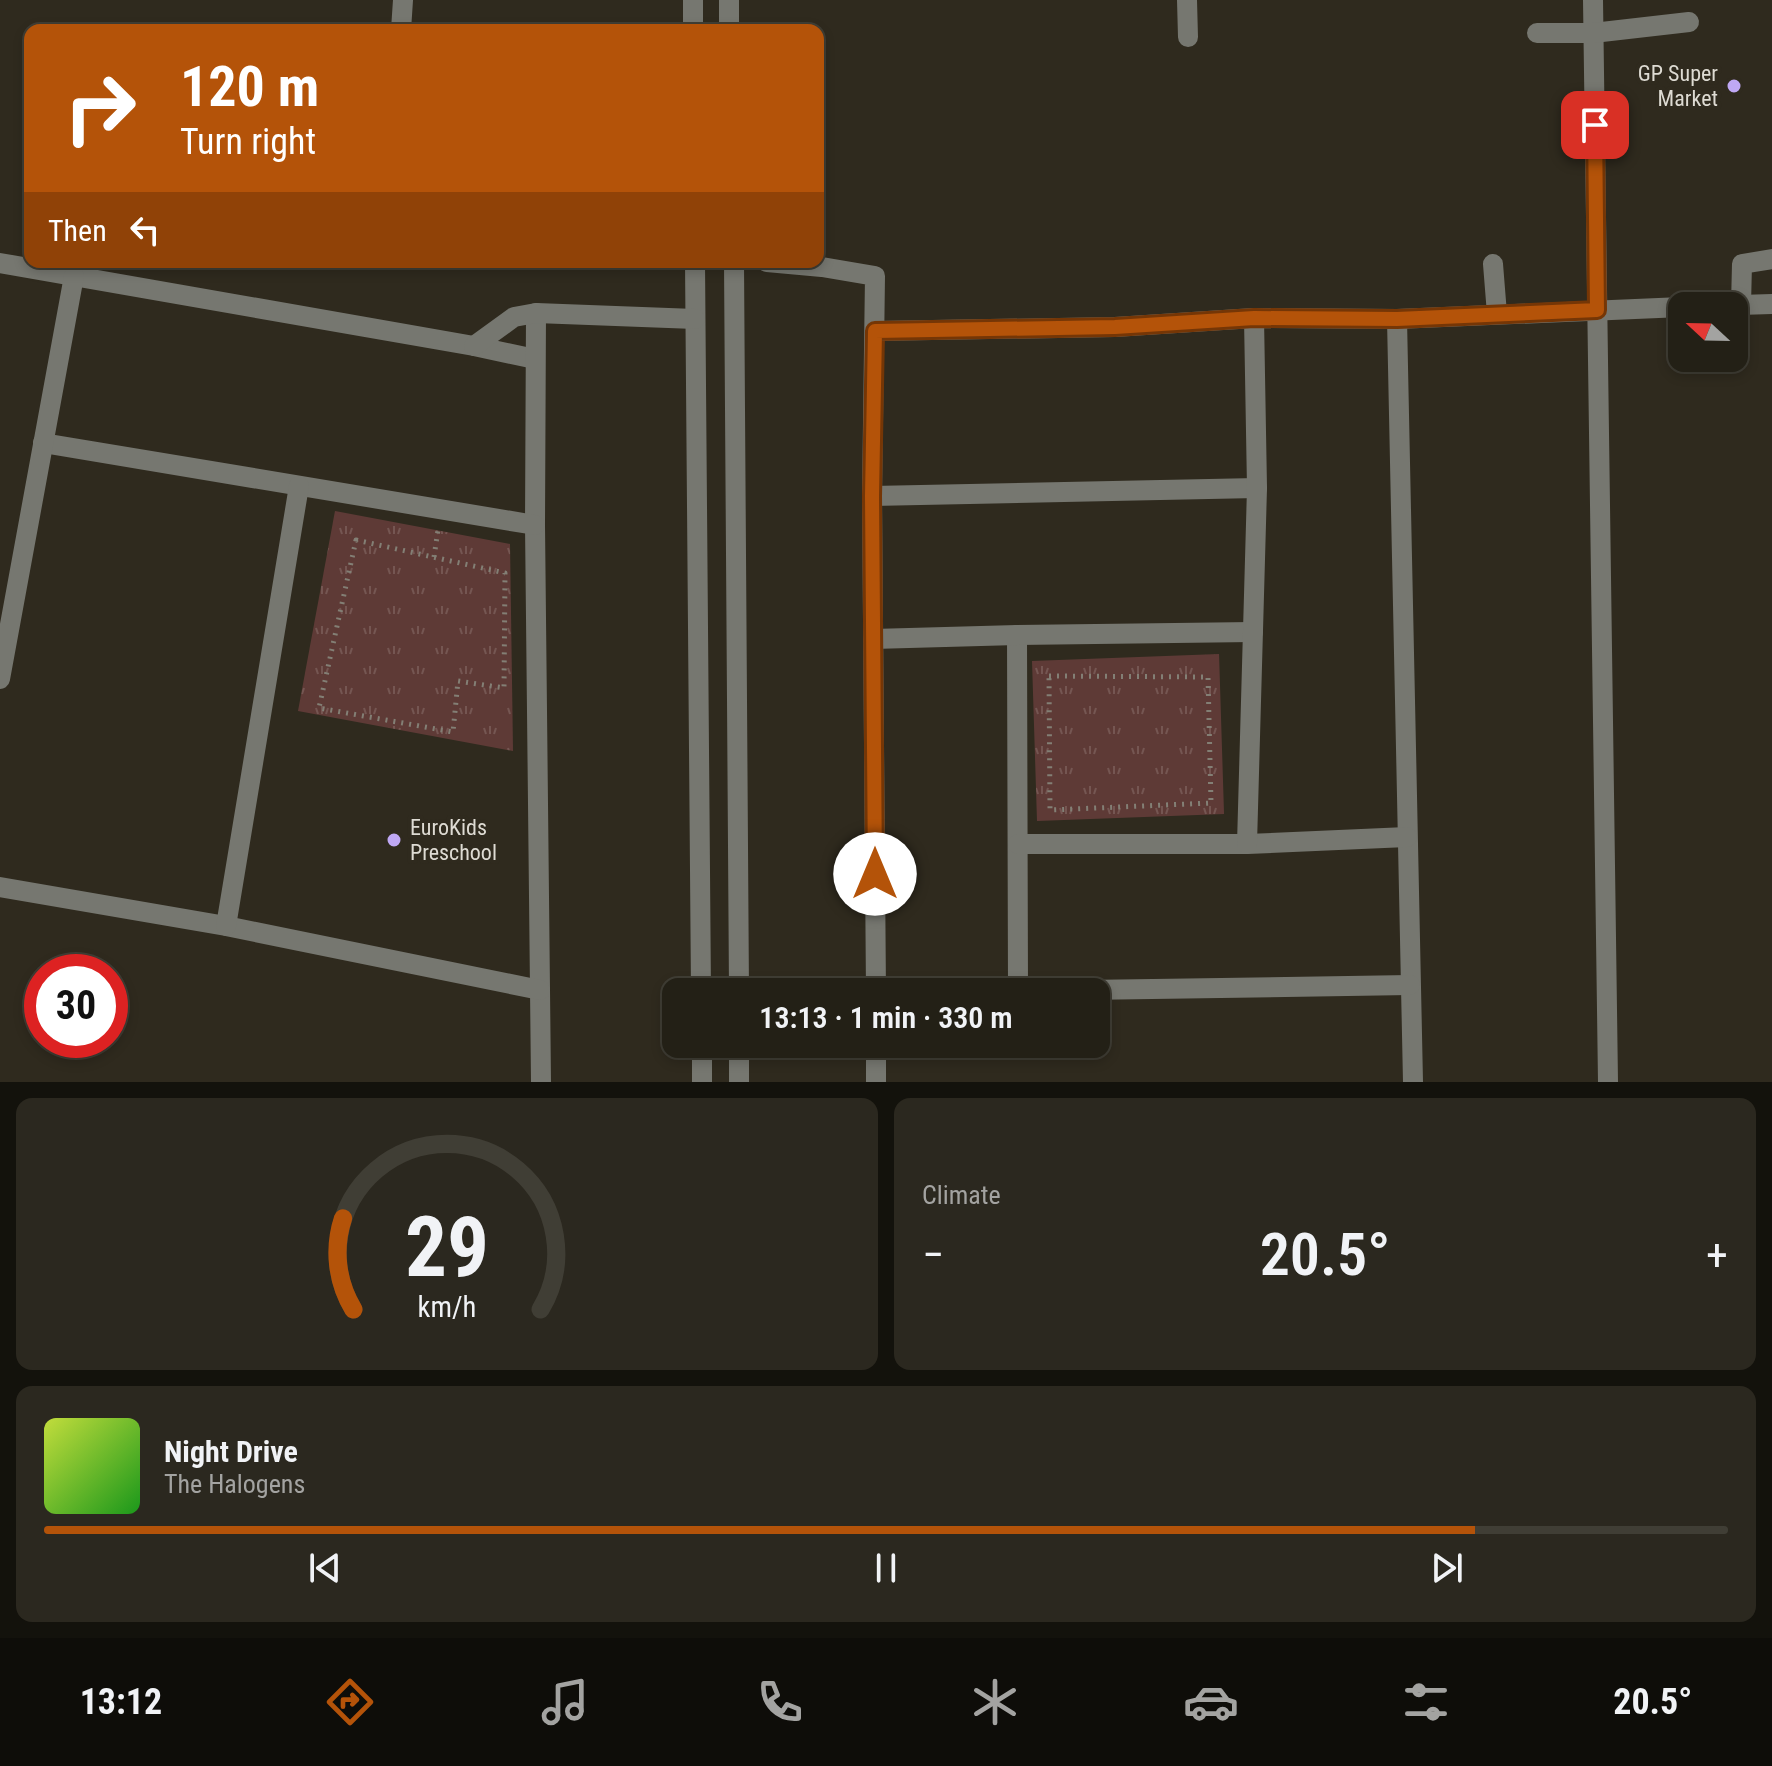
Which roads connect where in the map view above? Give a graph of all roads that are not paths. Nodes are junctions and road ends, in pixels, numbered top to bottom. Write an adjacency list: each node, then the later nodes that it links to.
1 (403, 0): 7 (street)
2 (693, 0): 8 (street)
3 (729, 0): 9 (street)
4 (1187, 0): 12 (street)
5 (1593, 0): 11 (street)
6 (1689, 22): 11 (street)
7 (401, 24)
8 (693, 24)
9 (729, 24)
10 (1537, 33): 11 (street)
11 (1593, 33): 26 (street)
12 (1188, 37)
13 (1772, 259): 22 (street)
14 (0, 263): 16 (street)
15 (1493, 264): 28 (street)
16 (24, 267)
17 (824, 267): 32 (street)
18 (28, 268): 21 (street)
19 (695, 268): 30 (street)
20 (734, 268): 50 (street)
21 (74, 276): 33 (street); 35 (street)
22 (1741, 292)
23 (1772, 304): 24 (street)
24 (1748, 305)
25 (1668, 307): 26 (street)
26 (1597, 310): 28 (street); 64 (street)
27 (536, 313): 30 (street); 33 (street); 34 (street)
28 (1497, 314): 31 (street)
29 (1254, 318): 31 (street); 32 (street); 37 (street)
30 (695, 319): 49 (street)
31 (1397, 319): 44 (street)
32 (875, 331): 38 (street)
33 (474, 346): 34 (street)
34 (535, 359): 39 (street)
35 (43, 443): 36 (street); 43 (street)
36 (299, 486): 39 (street); 48 (street)
37 (1257, 488): 38 (street); 40 (street)
38 (872, 496): 42 (street)
39 (535, 525): 55 (street)
40 (1253, 632): 41 (street); 46 (street)
41 (1017, 635): 42 (street); 45 (street)
42 (873, 639): 51 (street)
43 (0, 679)
44 (1407, 837): 46 (street); 53 (street)
45 (1018, 844): 46 (street); 52 (street)
46 (1247, 844)
47 (0, 887): 48 (street)
48 (226, 926): 55 (street)
49 (701, 978)
50 (739, 978)
51 (876, 978)
52 (1018, 978)
53 (1410, 985): 54 (street); 63 (street)
54 (1110, 989)
55 (540, 990): 59 (street)
56 (702, 1058): 60 (street)
57 (739, 1058): 61 (street)
58 (876, 1058): 62 (street)
59 (541, 1082)
60 (702, 1082)
61 (739, 1082)
62 (876, 1082)
63 (1413, 1082)
64 (1608, 1082)

